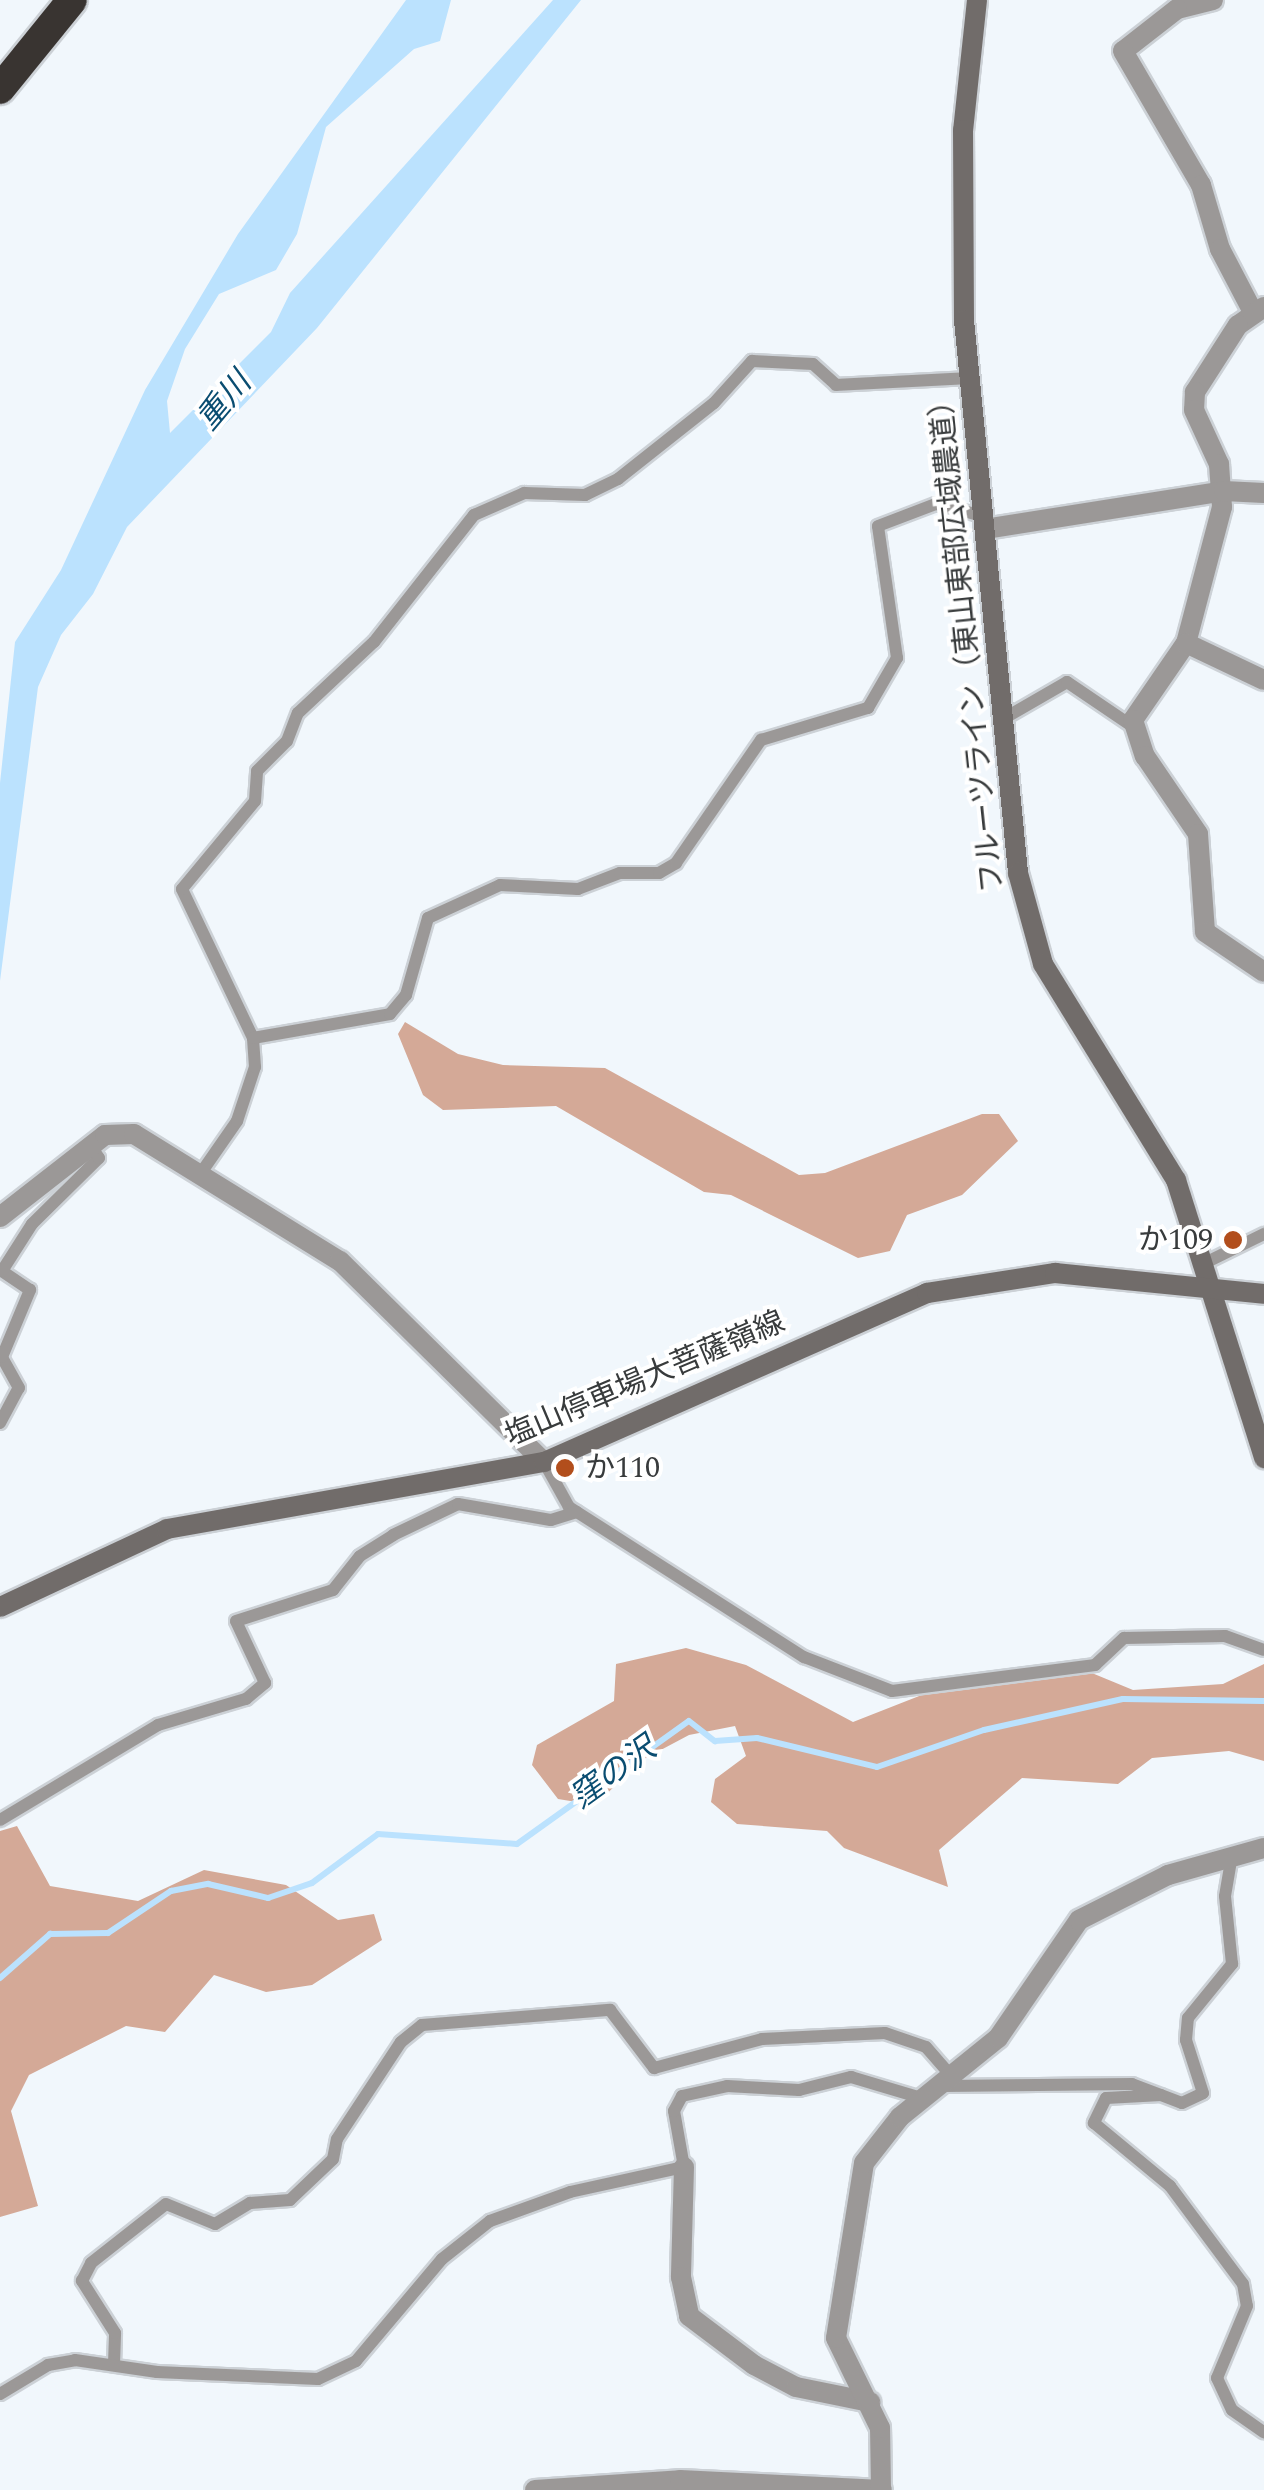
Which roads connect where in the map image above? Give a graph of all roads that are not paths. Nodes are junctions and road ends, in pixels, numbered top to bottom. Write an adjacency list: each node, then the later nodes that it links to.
1 (72, 0): 4 (highway)
2 (977, 0): 6 (street, フルーツライン（東山東部広域農道）)
3 (1213, 0): 5 (street)
4 (0, 89)
5 (1259, 310): 7 (street)
6 (969, 378): 9 (street, フルーツライン（東山東部広域農道）); 15 (lane)
7 (1224, 490): 8 (street); 9 (street); 10 (street)
8 (1264, 493)
9 (984, 522): 12 (street, フルーツライン（東山東部広域農道）); 15 (lane)
10 (1186, 643): 11 (street); 13 (street)
11 (1264, 680)
12 (1002, 719): 13 (lane); 20 (street, フルーツライン（東山東部広域農道）)
13 (1135, 728): 14 (street)
14 (1264, 972)
15 (253, 1038): 17 (lane)
16 (90, 1146): 17 (street); 18 (street); 23 (lane)
17 (203, 1170): 25 (street)
18 (0, 1218)
19 (1264, 1234): 20 (lane)
20 (1207, 1262): 21 (street, フルーツライン（東山東部広域農道）)
21 (1214, 1286): 22 (street, 塩山停車場大菩薩嶺線); 24 (street, フルーツライン（東山東部広域農道）); 25 (street, 塩山停車場大菩薩嶺線)
22 (1264, 1294)
23 (0, 1423)
24 (1264, 1458)
25 (544, 1462): 26 (lane); 27 (street, 塩山停車場大菩薩嶺線)
26 (577, 1512): 28 (lane); 29 (lane)
27 (0, 1607)
28 (1264, 1650)
29 (0, 1820)
30 (1264, 1848): 31 (street)
31 (1232, 1854): 32 (street); 33 (lane)
32 (948, 2082): 33 (lane); 34 (street); 36 (lane)
33 (1163, 2094): 39 (lane)
34 (925, 2099): 35 (lane); 38 (street)
35 (684, 2167): 36 (lane); 38 (street)
36 (114, 2364): 37 (lane)
37 (0, 2394)
38 (870, 2402): 41 (street)
39 (1264, 2432)
40 (535, 2490): 41 (street)
41 (882, 2490)

